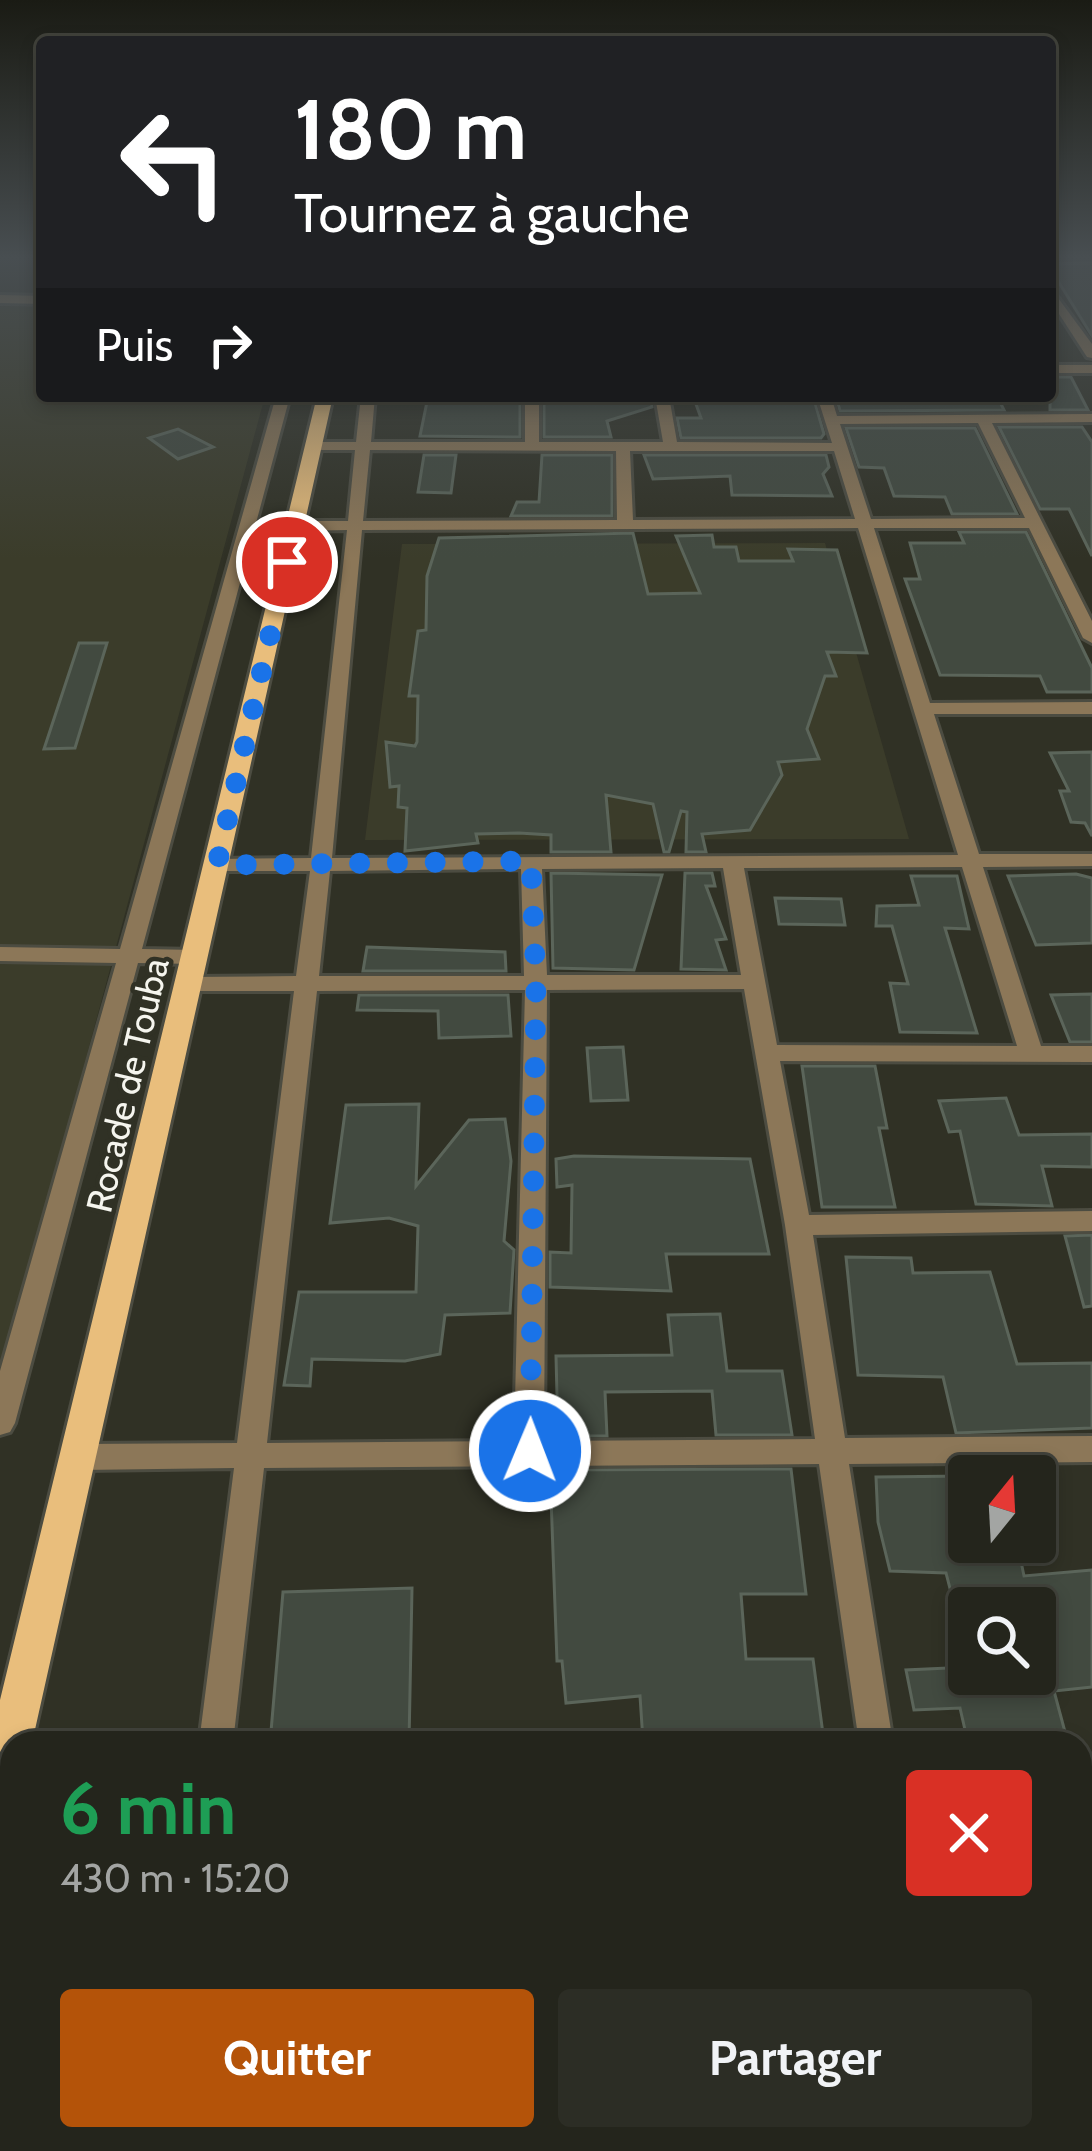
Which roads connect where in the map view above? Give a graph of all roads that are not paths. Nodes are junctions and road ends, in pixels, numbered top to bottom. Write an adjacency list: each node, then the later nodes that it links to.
1 (1056, 369): 2 (street)
2 (1092, 369)
3 (281, 402): 34 (street)
4 (324, 402): 12 (main road, Rocade de Touba)
5 (367, 402): 14 (street)
6 (532, 402): 15 (street)
7 (663, 402): 13 (street)
8 (826, 402): 11 (street)
9 (983, 418): 10 (street); 11 (street); 18 (street)
10 (1092, 418)
11 (832, 420): 17 (street)
12 (314, 446): 14 (street); 22 (main road, Rocade de Touba)
13 (671, 446): 16 (street); 17 (street)
14 (360, 447): 15 (street); 19 (street)
15 (532, 447): 16 (street)
16 (622, 447): 20 (street)
17 (839, 447): 21 (street)
18 (1037, 523): 21 (street); 23 (street)
19 (353, 525): 20 (street); 22 (street); 31 (street)
20 (625, 525): 21 (street)
21 (862, 525): 26 (street)
22 (296, 526): 32 (main road, Rocade de Touba)
23 (1083, 602): 24 (street)
24 (1092, 638)
25 (1092, 708): 26 (street)
26 (924, 709): 27 (street)
27 (972, 860): 28 (street); 30 (street); 40 (street)
28 (1092, 860)
29 (531, 861): 30 (street); 31 (street); 37 (street)
30 (732, 861): 36 (street)
31 (321, 862): 32 (street); 38 (street)
32 (217, 865): 35 (main road, Rocade de Touba)
33 (0, 954): 34 (street)
34 (128, 956): 35 (street); 44 (street)
35 (193, 970): 38 (street); 48 (main road, Rocade de Touba)
36 (755, 982): 37 (street); 39 (street)
37 (536, 983): 38 (street); 47 (street)
38 (304, 986): 49 (street)
39 (769, 1053): 40 (street); 43 (street)
40 (1032, 1054): 41 (street)
41 (1092, 1054)
42 (1092, 1221): 43 (street)
43 (798, 1225): 46 (street)
44 (0, 1423)
45 (1092, 1449): 46 (street)
46 (830, 1450): 47 (street); 52 (street)
47 (530, 1451): 49 (street)
48 (81, 1456): 49 (street); 50 (main road, Rocade de Touba)
49 (250, 1458): 51 (street)
50 (16, 1731)
51 (217, 1731)
52 (874, 1731)

